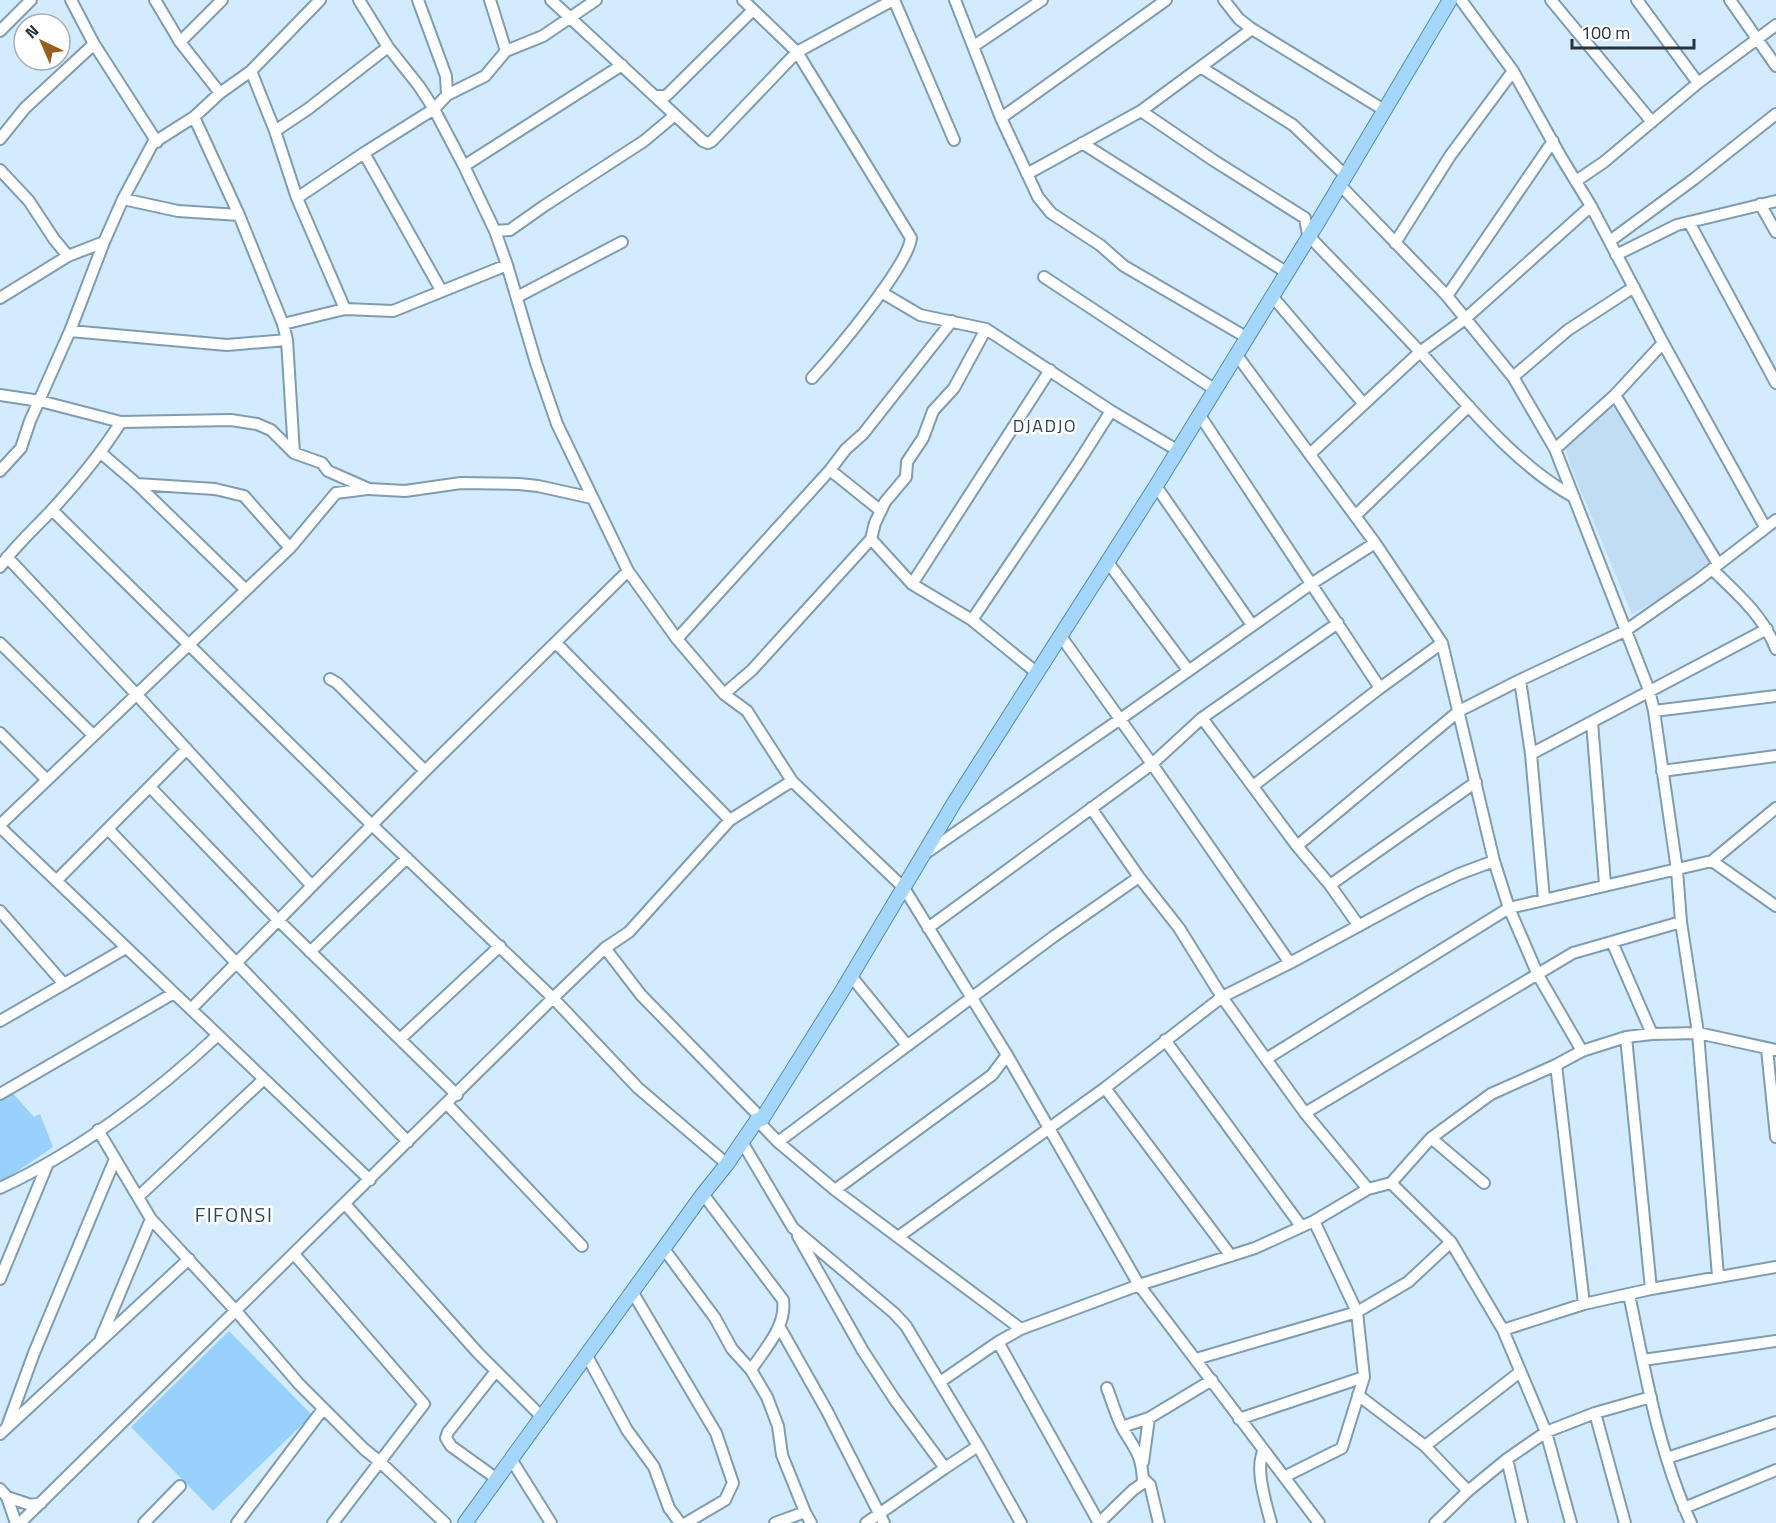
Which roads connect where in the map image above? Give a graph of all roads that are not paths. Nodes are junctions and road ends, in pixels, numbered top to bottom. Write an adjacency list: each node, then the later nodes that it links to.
1 (31, 0): 26 (street)
2 (71, 0): 29 (street)
3 (155, 0): 28 (street)
4 (222, 0): 28 (street)
5 (320, 0): 37 (street)
6 (359, 0): 31 (street)
7 (418, 0): 41 (street)
8 (490, 0): 32 (street)
9 (551, 0): 23 (street)
10 (596, 0): 23 (street)
11 (743, 0): 22 (street)
12 (893, 0): 33 (street); 53 (street)
13 (955, 0): 30 (street)
14 (1042, 0): 30 (street)
15 (1166, 0): 49 (street)
16 (1224, 0): 25 (street)
17 (1450, 0): 44 (main road)
18 (1461, 0): 38 (street)
19 (1551, 0): 50 (street)
20 (1637, 0): 39 (street)
21 (1730, 0): 27 (street)
22 (752, 11): 33 (street); 42 (street)
23 (571, 17): 32 (street); 34 (street)
24 (1776, 25): 27 (street)
25 (1252, 29): 36 (street); 44 (street)
26 (0, 31)
27 (1758, 39): 35 (street); 39 (street)
28 (180, 42): 40 (street)
29 (94, 44): 52 (street); 54 (street)
30 (974, 46): 49 (street)
31 (388, 47): 43 (street); 51 (street)
32 (506, 51): 41 (street)
33 (797, 52): 47 (street); 84 (street)
34 (622, 65): 42 (street); 58 (street)
35 (1776, 66)
36 (1202, 68): 45 (street); 61 (street)
37 (251, 71): 40 (street); 51 (street)
38 (1513, 71): 55 (street); 76 (street)
39 (1698, 84): 50 (street)
40 (220, 93): 48 (street)
41 (447, 95): 43 (street)
42 (655, 96): 47 (street)
43 (434, 109): 57 (street); 58 (street)
44 (1384, 110): 61 (main road)
45 (1141, 111): 56 (street); 72 (street)
46 (1776, 114): 75 (street)
47 (675, 115): 70 (street)
48 (194, 117): 54 (street); 68 (street)
49 (1001, 118): 60 (street)
50 (1652, 122): 62 (street)
51 (275, 131): 63 (street)
52 (0, 138)
53 (954, 140)
54 (157, 141): 64 (street)
55 (1553, 141): 62 (street); 87 (street)
56 (1082, 143): 60 (street); 80 (street)
57 (364, 153): 63 (street); 83 (street)
58 (464, 166): 70 (street)
59 (0, 170): 78 (street)
60 (1027, 174): 95 (street)
61 (1342, 180): 72 (main road); 76 (street)
62 (1576, 181): 67 (street)
63 (297, 198): 89 (street)
64 (123, 199): 68 (street); 73 (street)
65 (1776, 201): 66 (street)
66 (1760, 204): 69 (street); 71 (street)
67 (1591, 206): 75 (street); 90 (street)
68 (239, 215): 92 (street)
69 (1689, 222): 77 (street); 103 (street)
70 (495, 231): 79 (street)
71 (1776, 232)
72 (1308, 235): 80 (main road); 98 (street)
73 (104, 242): 78 (street); 94 (street)
74 (622, 242): 88 (street)
75 (1610, 242): 77 (street)
76 (1395, 243): 87 (street)
77 (1616, 255): 82 (street)
78 (68, 256): 85 (street)
79 (507, 265): 83 (street); 88 (street)
80 (1286, 272): 86 (main road)
81 (1044, 277): 104 (street)
82 (1634, 287): 97 (street); 101 (street)
83 (441, 290): 89 (street)
84 (881, 292): 91 (street); 102 (street)
85 (2, 293)
86 (1272, 296): 95 (main road); 108 (street)
87 (1447, 296): 90 (street)
88 (518, 297): 126 (street)
89 (345, 309): 92 (street)
90 (1464, 319): 98 (street); 101 (street)
91 (952, 321): 93 (street); 118 (street)
92 (284, 324): 96 (street)
93 (986, 329): 100 (street); 128 (street)
94 (70, 331): 96 (street); 107 (street)
95 (1246, 337): 99 (main road)
96 (287, 340): 116 (street)
97 (1663, 343): 105 (street); 131 (street)
98 (1420, 352): 108 (street); 109 (street)
99 (1236, 354): 104 (main road); 117 (street)
100 (1050, 370): 110 (street); 140 (street)
101 (1513, 377): 113 (street)
102 (812, 378)
103 (1776, 383)
104 (1214, 389): 111 (main road)
105 (1615, 394): 113 (street); 138 (street)
106 (0, 395): 107 (street)
107 (40, 401): 112 (street); 119 (street)
108 (1363, 403): 117 (street)
109 (1469, 406): 125 (street); 129 (street)
110 (1111, 411): 114 (street); 143 (street)
111 (1199, 414): 114 (main road); 141 (street)
112 (122, 422): 115 (street); 116 (street)
113 (1555, 449): 125 (street)
114 (1177, 450): 122 (main road)
115 (101, 453): 121 (street); 127 (street)
116 (294, 453): 120 (street)
117 (1310, 454): 129 (street)
118 (830, 470): 128 (street); 149 (street)
119 (0, 471)
120 (328, 471): 123 (street); 124 (street)
121 (137, 484): 134 (street); 142 (street)
122 (1156, 486): 136 (main road); 145 (street)
123 (369, 489): 124 (street); 126 (street)
124 (336, 493): 134 (street)
125 (1574, 497): 147 (street)
126 (592, 498): 139 (street)
127 (52, 510): 135 (street); 153 (street)
128 (881, 511): 132 (street)
129 (1355, 516): 133 (street)
130 (1776, 520): 131 (street)
131 (1765, 526): 138 (street)
132 (872, 539): 140 (street); 162 (street)
133 (1375, 543): 141 (street); 152 (street)
134 (290, 548): 142 (street)
135 (7, 557): 137 (street); 161 (street)
136 (1107, 561): 148 (main road); 155 (street)
137 (0, 567)
138 (1715, 567): 146 (street); 147 (street)
139 (628, 571): 149 (street); 151 (street)
140 (912, 584): 143 (street)
141 (1311, 584): 144 (street); 145 (street)
142 (245, 589): 153 (street)
143 (972, 620): 156 (street)
144 (1338, 623): 159 (street); 166 (street)
145 (1252, 625): 155 (street)
146 (1767, 629): 154 (street); 160 (street)
147 (1625, 631): 158 (street); 160 (street)
148 (1060, 636): 156 (main road); 167 (street)
149 (677, 639): 162 (street)
150 (0, 643): 170 (street)
151 (556, 643): 175 (street); 184 (street)
152 (1442, 643): 159 (street); 164 (street)
153 (188, 644): 161 (street); 185 (street)
154 (1776, 649)
155 (1188, 670): 167 (street)
156 (1036, 673): 189 (main road)
157 (330, 679): 175 (street)
158 (1520, 680): 164 (street); 172 (street)
159 (1380, 688): 180 (street)
160 (1649, 690): 165 (street); 168 (street)
161 (136, 694): 170 (street); 171 (street)
162 (724, 694): 178 (street)
163 (1776, 696): 165 (street)
164 (1459, 711): 179 (street); 188 (street)
165 (1654, 711): 176 (street)
166 (1202, 718): 174 (street); 180 (street)
167 (1119, 720): 174 (street); 189 (street)
168 (1592, 722): 172 (street); 196 (street)
169 (0, 733): 177 (street)
170 (93, 735): 177 (street)
171 (187, 749): 181 (street); 198 (street)
172 (1531, 754): 200 (street)
173 (1776, 756): 176 (street)
174 (1152, 764): 182 (street); 214 (street)
175 (425, 771): 185 (street)
176 (1662, 771): 193 (street)
177 (47, 780): 186 (street)
178 (792, 781): 184 (street); 199 (street)
179 (1476, 782): 191 (street); 197 (street)
180 (1253, 786): 188 (street)
181 (150, 787): 187 (street); 204 (street)
182 (1091, 808): 194 (street); 207 (street)
183 (1776, 808): 192 (street)
184 (730, 820): 211 (street)
185 (372, 825): 190 (street); 198 (street)
186 (0, 826): 195 (street)
187 (108, 829): 195 (street); 213 (street)
188 (1297, 846): 197 (street)
189 (923, 855): 199 (main road)
190 (407, 858): 209 (street); 212 (street)
191 (1494, 861): 202 (street); 206 (street)
192 (1712, 861): 193 (street); 201 (street)
193 (1677, 870): 196 (street); 205 (street)
194 (1139, 877): 219 (street); 221 (street)
195 (56, 881): 210 (street)
196 (1605, 884): 200 (street)
197 (1330, 885): 206 (street)
198 (312, 886): 204 (street)
199 (904, 888): 207 (street); 216 (main road)
200 (1544, 899): 202 (street)
201 (1776, 906)
202 (1509, 908): 215 (street); 234 (street)
203 (0, 911): 217 (street)
204 (278, 920): 212 (street); 213 (street)
205 (1681, 921): 208 (street); 224 (street)
206 (1359, 926): 214 (street)
207 (928, 928): 221 (street)
208 (1612, 942): 215 (street); 225 (street)
209 (500, 946): 220 (street); 228 (street)
210 (126, 948): 217 (street); 218 (street)
211 (605, 948): 220 (street); 242 (street)
212 (310, 952): 228 (street)
213 (236, 962): 222 (street); 247 (street)
214 (1290, 963): 219 (street)
215 (1538, 975): 232 (street); 241 (street)
216 (851, 976): 230 (street); 242 (main road)
217 (64, 984): 223 (street)
218 (174, 993): 222 (street); 238 (street)
219 (1222, 997): 229 (street); 234 (street)
220 (553, 998): 239 (street); 252 (street)
221 (971, 999): 230 (street); 233 (street)
222 (191, 1009): 226 (street)
223 (0, 1021)
224 (1698, 1033): 225 (street); 231 (street); 274 (street)
225 (1652, 1034): 227 (street)
226 (218, 1035): 236 (street); 244 (street)
227 (1626, 1037): 232 (street); 277 (street)
228 (400, 1039): 239 (street)
229 (1165, 1040): 237 (street); 264 (street)
230 (908, 1045): 249 (street)
231 (1771, 1049): 245 (street)
232 (1582, 1051): 235 (street)
233 (1007, 1055): 243 (street); 258 (street)
234 (1266, 1059): 241 (street)
235 (1556, 1065): 246 (street); 280 (street)
236 (264, 1079): 253 (street); 260 (street)
237 (1105, 1088): 243 (street); 271 (street)
238 (0, 1094)
239 (456, 1095): 240 (street)
240 (447, 1104): 247 (street); 268 (street)
241 (1305, 1113): 257 (street)
242 (759, 1120): 248 (main road); 249 (street)
243 (1048, 1128): 266 (street); 276 (street)
244 (98, 1130): 250 (street); 251 (street)
245 (1776, 1137)
246 (1431, 1138): 254 (street); 255 (street)
247 (408, 1142): 253 (street)
248 (742, 1142): 252 (main road); 265 (street)
249 (778, 1142): 258 (street)
250 (115, 1159): 260 (street); 308 (street)
251 (48, 1164): 256 (street); 275 (street)
252 (727, 1164): 259 (main road)
253 (370, 1180): 261 (street)
254 (1391, 1183): 257 (street); 267 (street)
255 (1484, 1183)
256 (0, 1188)
257 (1368, 1189): 263 (street)
258 (835, 1190): 266 (street)
259 (703, 1194): 269 (main road); 283 (street)
260 (138, 1197): 262 (street)
261 (345, 1204): 270 (street); 293 (street)
262 (151, 1219): 272 (street); 288 (street)
263 (1314, 1221): 264 (street); 282 (street)
264 (1301, 1226): 271 (street)
265 (793, 1228): 297 (street); 318 (street)
266 (898, 1237): 284 (street)
267 (1450, 1242): 282 (street); 285 (street)
268 (582, 1246)
269 (664, 1249): 278 (main road); 292 (street)
270 (294, 1254): 281 (street); 316 (street)
271 (1231, 1256): 276 (street)
272 (189, 1260): 281 (street); 288 (street)
273 (1776, 1267): 274 (street)
274 (1718, 1276): 277 (street)
275 (0, 1279)
276 (1139, 1285): 284 (street); 290 (street)
277 (1651, 1289): 279 (street)
278 (633, 1293): 289 (main road); 338 (street)
279 (1629, 1294): 280 (street); 291 (street)
280 (1584, 1304): 285 (street)
281 (236, 1311): 301 (street); 326 (street)
282 (1358, 1312): 290 (street); 295 (street)
283 (779, 1326): 292 (street); 329 (street)
284 (1021, 1329): 287 (street)
285 (1503, 1330): 294 (street)
286 (1776, 1341): 291 (street)
287 (998, 1342): 297 (street); 343 (street)
288 (99, 1343): 308 (street)
289 (587, 1356): 303 (main road); 337 (street)
290 (1196, 1359): 296 (street)
291 (1643, 1360): 300 (street)
292 (751, 1370): 328 (street)
293 (496, 1371): 303 (street); 321 (street)
294 (1520, 1372): 309 (street); 311 (street)
295 (1364, 1377): 299 (street); 305 (street)
296 (1212, 1380): 304 (street); 305 (street)
297 (940, 1382): 310 (street)
298 (1107, 1388): 307 (street)
299 (1358, 1395): 311 (street); 320 (street)
300 (1651, 1397): 302 (street); 313 (street)
301 (323, 1409): 316 (street); 332 (street)
302 (1595, 1413): 309 (street); 350 (street)
303 (542, 1417): 314 (main road)
304 (1149, 1418): 307 (street); 317 (street)
305 (1239, 1419): 312 (street)
306 (1776, 1422): 313 (street)
307 (1122, 1427): 317 (street)
308 (4, 1430)
309 (1546, 1432): 315 (street); 349 (street)
310 (978, 1446): 318 (street); 342 (street)
311 (1425, 1446): 324 (street)
312 (1264, 1450): 320 (street); 345 (street)
313 (1667, 1458): 327 (street)
314 (511, 1459): 321 (main road); 336 (street)
315 (1507, 1460): 324 (street); 348 (street)
316 (380, 1462): 333 (street); 334 (street)
317 (1142, 1465): 322 (street)
318 (945, 1468): 329 (street)
319 (1776, 1470): 327 (street)
320 (1284, 1477): 346 (street)
321 (497, 1479): 335 (main road)
322 (1143, 1482): 343 (street); 344 (street)
323 (180, 1486): 331 (street)
324 (1468, 1491): 347 (street)
325 (4, 1493): 326 (street); 330 (street)
326 (41, 1503): 330 (street)
327 (1684, 1508): 351 (street)
328 (805, 1512): 339 (street); 340 (street)
329 (882, 1518): 341 (street)
330 (18, 1523)
331 (144, 1523)
332 (237, 1523)
333 (333, 1523)
334 (445, 1523)
335 (465, 1523)
336 (551, 1523)
337 (680, 1523)
338 (686, 1523)
339 (775, 1523)
340 (812, 1523)
341 (866, 1523)
342 (1021, 1523)
343 (1099, 1523)
344 (1159, 1523)
345 (1271, 1523)
346 (1319, 1523)
347 (1435, 1523)
348 (1522, 1523)
349 (1571, 1523)
350 (1624, 1523)
351 (1691, 1523)

